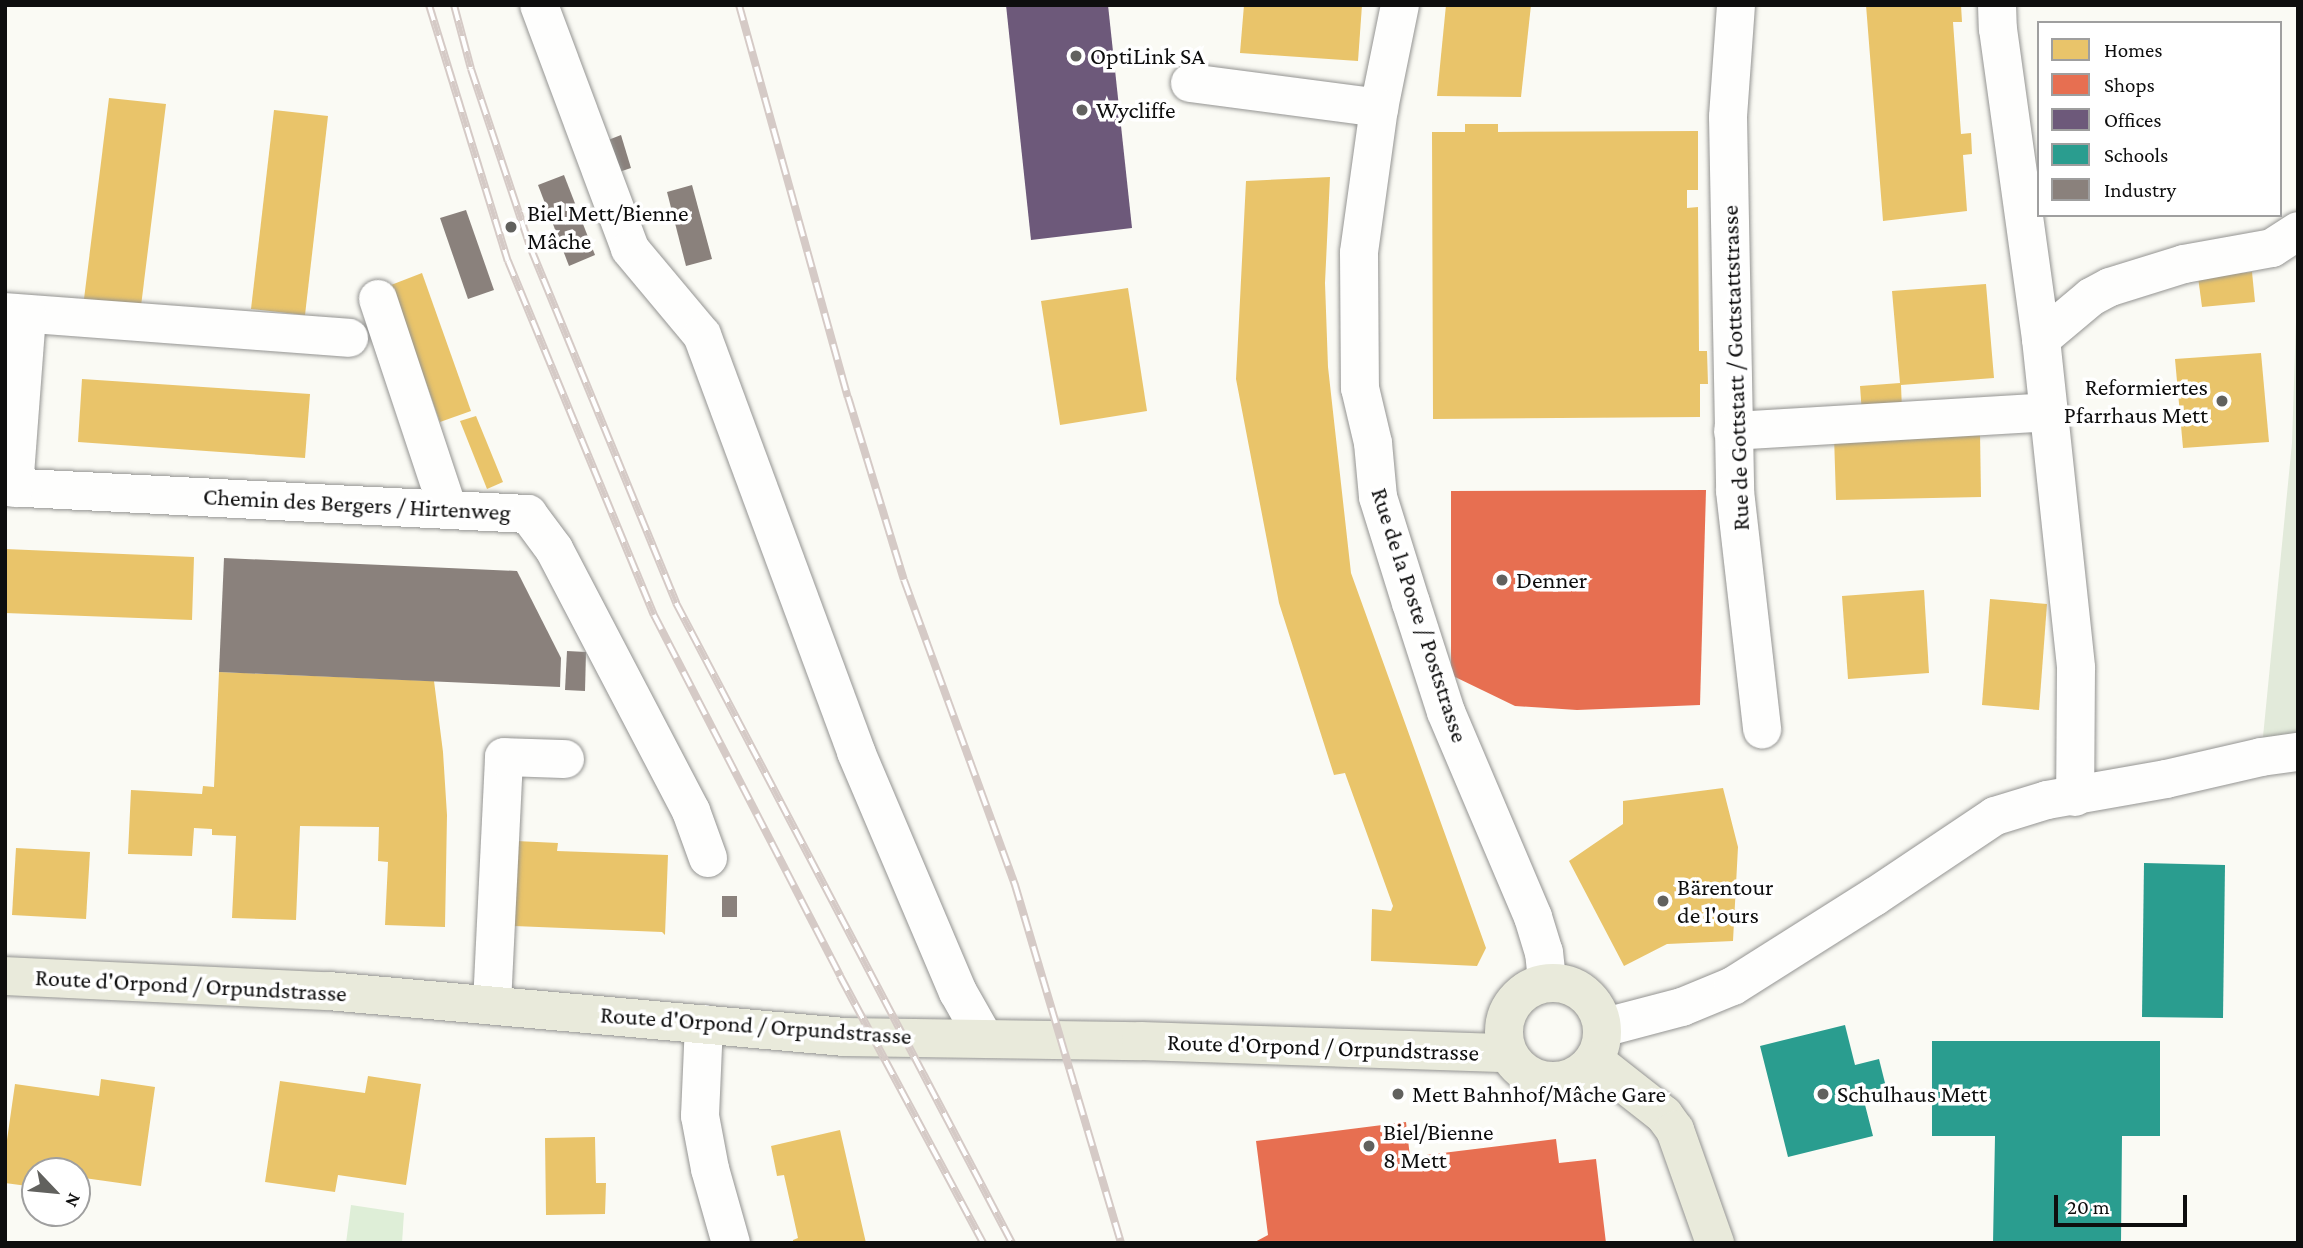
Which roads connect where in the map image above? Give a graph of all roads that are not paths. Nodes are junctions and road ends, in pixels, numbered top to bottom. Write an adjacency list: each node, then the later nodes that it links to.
1 (540, 5): 25 (street)
2 (1399, 5): 6 (street, Rue de la Poste / Poststrasse)
3 (1736, 5): 13 (street, Rue de Gottstatt / Gottstattstrasse)
4 (1997, 5): 11 (street)
5 (1190, 83): 6 (street)
6 (1379, 108): 22 (street, Rue de la Poste / Poststrasse)
7 (2298, 231): 11 (street)
8 (378, 299): 15 (street)
9 (16, 313): 10 (street); 14 (street)
10 (349, 338)
11 (2041, 339): 12 (street)
12 (2049, 412): 13 (street); 19 (street)
13 (1733, 431): 16 (street, Rue de Gottstatt / Gottstattstrasse)
14 (10, 488): 15 (street, Chemin des Bergers / Hirtenweg)
15 (447, 507): 20 (street, Chemin des Bergers / Hirtenweg)
16 (1762, 729)
17 (2298, 752): 19 (street)
18 (565, 759): 23 (street)
19 (2075, 797): 26 (street)
20 (708, 858)
21 (5, 976): 23 (main road, Route d'Orpond / Orpundstrasse)
22 (1547, 983): 26 (main road); 27 (main road)
23 (492, 1004): 24 (main road, Route d'Orpond / Orpundstrasse)
24 (704, 1024): 25 (main road, Route d'Orpond / Orpundstrasse); 28 (street)
25 (984, 1038): 27 (main road, Route d'Orpond / Orpundstrasse)
26 (1598, 1044): 27 (main road); 29 (main road)
27 (1508, 1053)
28 (731, 1243)
29 (1715, 1243)

